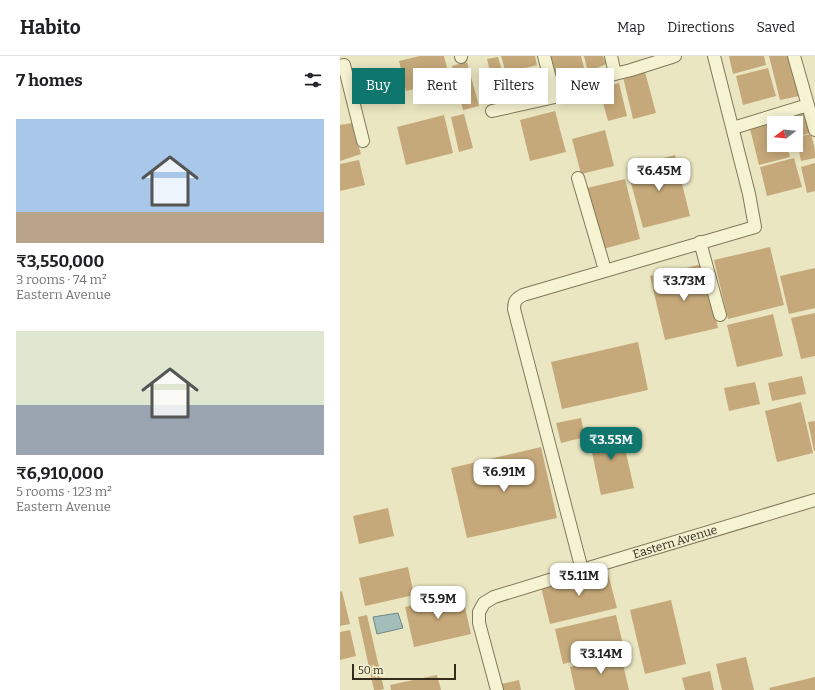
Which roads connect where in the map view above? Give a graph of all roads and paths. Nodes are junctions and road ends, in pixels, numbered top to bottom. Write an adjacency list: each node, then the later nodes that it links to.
1 (544, 56): 8 (street)
2 (611, 56): 7 (street)
3 (675, 56): 7 (street)
4 (714, 56): 11 (street)
5 (794, 56): 9 (street)
6 (340, 66): 13 (street)
7 (615, 74): 8 (street)
8 (555, 97): 10 (street)
9 (808, 105): 11 (street); 12 (street)
10 (492, 111)
11 (733, 128): 15 (street)
12 (815, 130)
13 (363, 141)
14 (578, 178): 16 (street)
15 (700, 242): 16 (street); 17 (street)
16 (605, 270): 19 (street)
17 (720, 315)
18 (815, 500): 19 (street, Eastern Avenue)
19 (582, 570): 20 (street, Eastern Avenue)
20 (497, 690)

